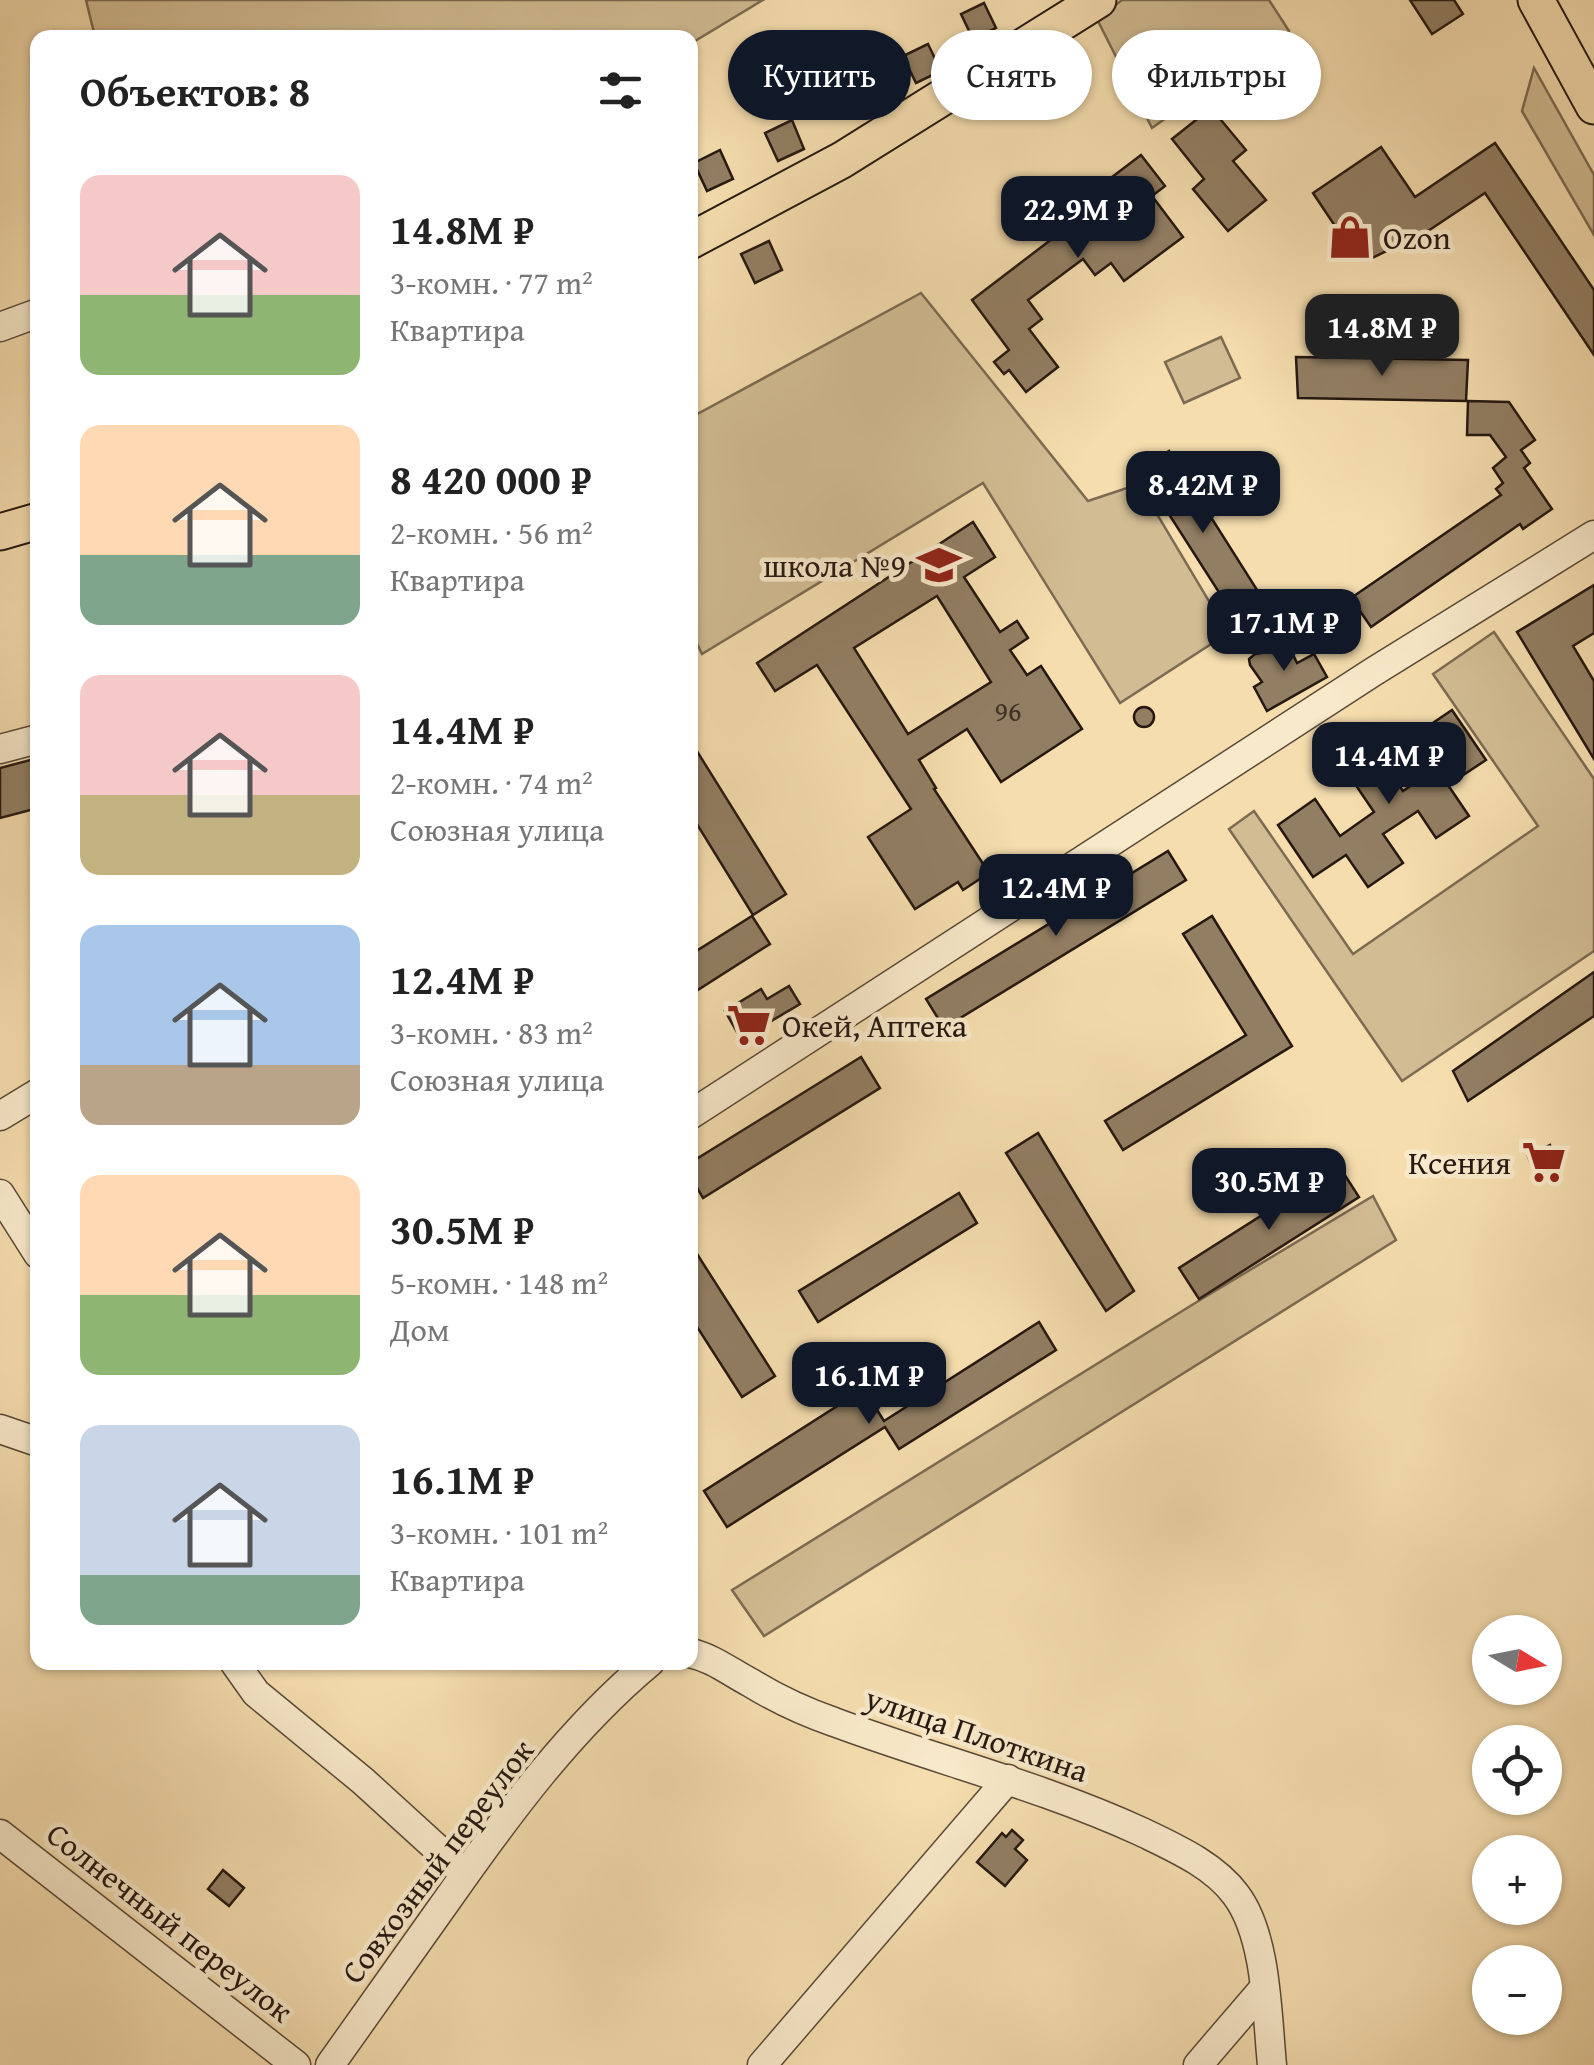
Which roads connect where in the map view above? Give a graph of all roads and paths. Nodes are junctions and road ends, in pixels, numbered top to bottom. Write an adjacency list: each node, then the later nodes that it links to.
1 (1098, 0): 4 (main road)
2 (1536, 0): 3 (main road)
3 (1594, 106)
4 (698, 237)
5 (30, 317): 6 (street)
6 (0, 326)
7 (30, 523): 8 (main road)
8 (0, 532)
9 (1594, 535): 13 (street)
10 (30, 741): 11 (street)
11 (0, 749)
12 (30, 1098): 14 (street)
13 (698, 1109)
14 (0, 1116)
15 (0, 1194): 16 (street)
16 (30, 1241)
17 (0, 1428): 18 (street)
18 (30, 1439)
19 (698, 1656): 22 (street, улица Плоткина)
20 (240, 1670): 24 (street)
21 (641, 1670): 24 (street, Совхозный переулок)
22 (1008, 1779): 25 (street, улица Плоткина); 28 (street)
23 (0, 1834): 26 (street, Солнечный переулок)
24 (466, 1874): 27 (street, Совхозный переулок)
25 (1264, 1988): 29 (street); 30 (street)
26 (296, 2065)
27 (330, 2065)
28 (762, 2065)
29 (1198, 2065)
30 (1272, 2065)

